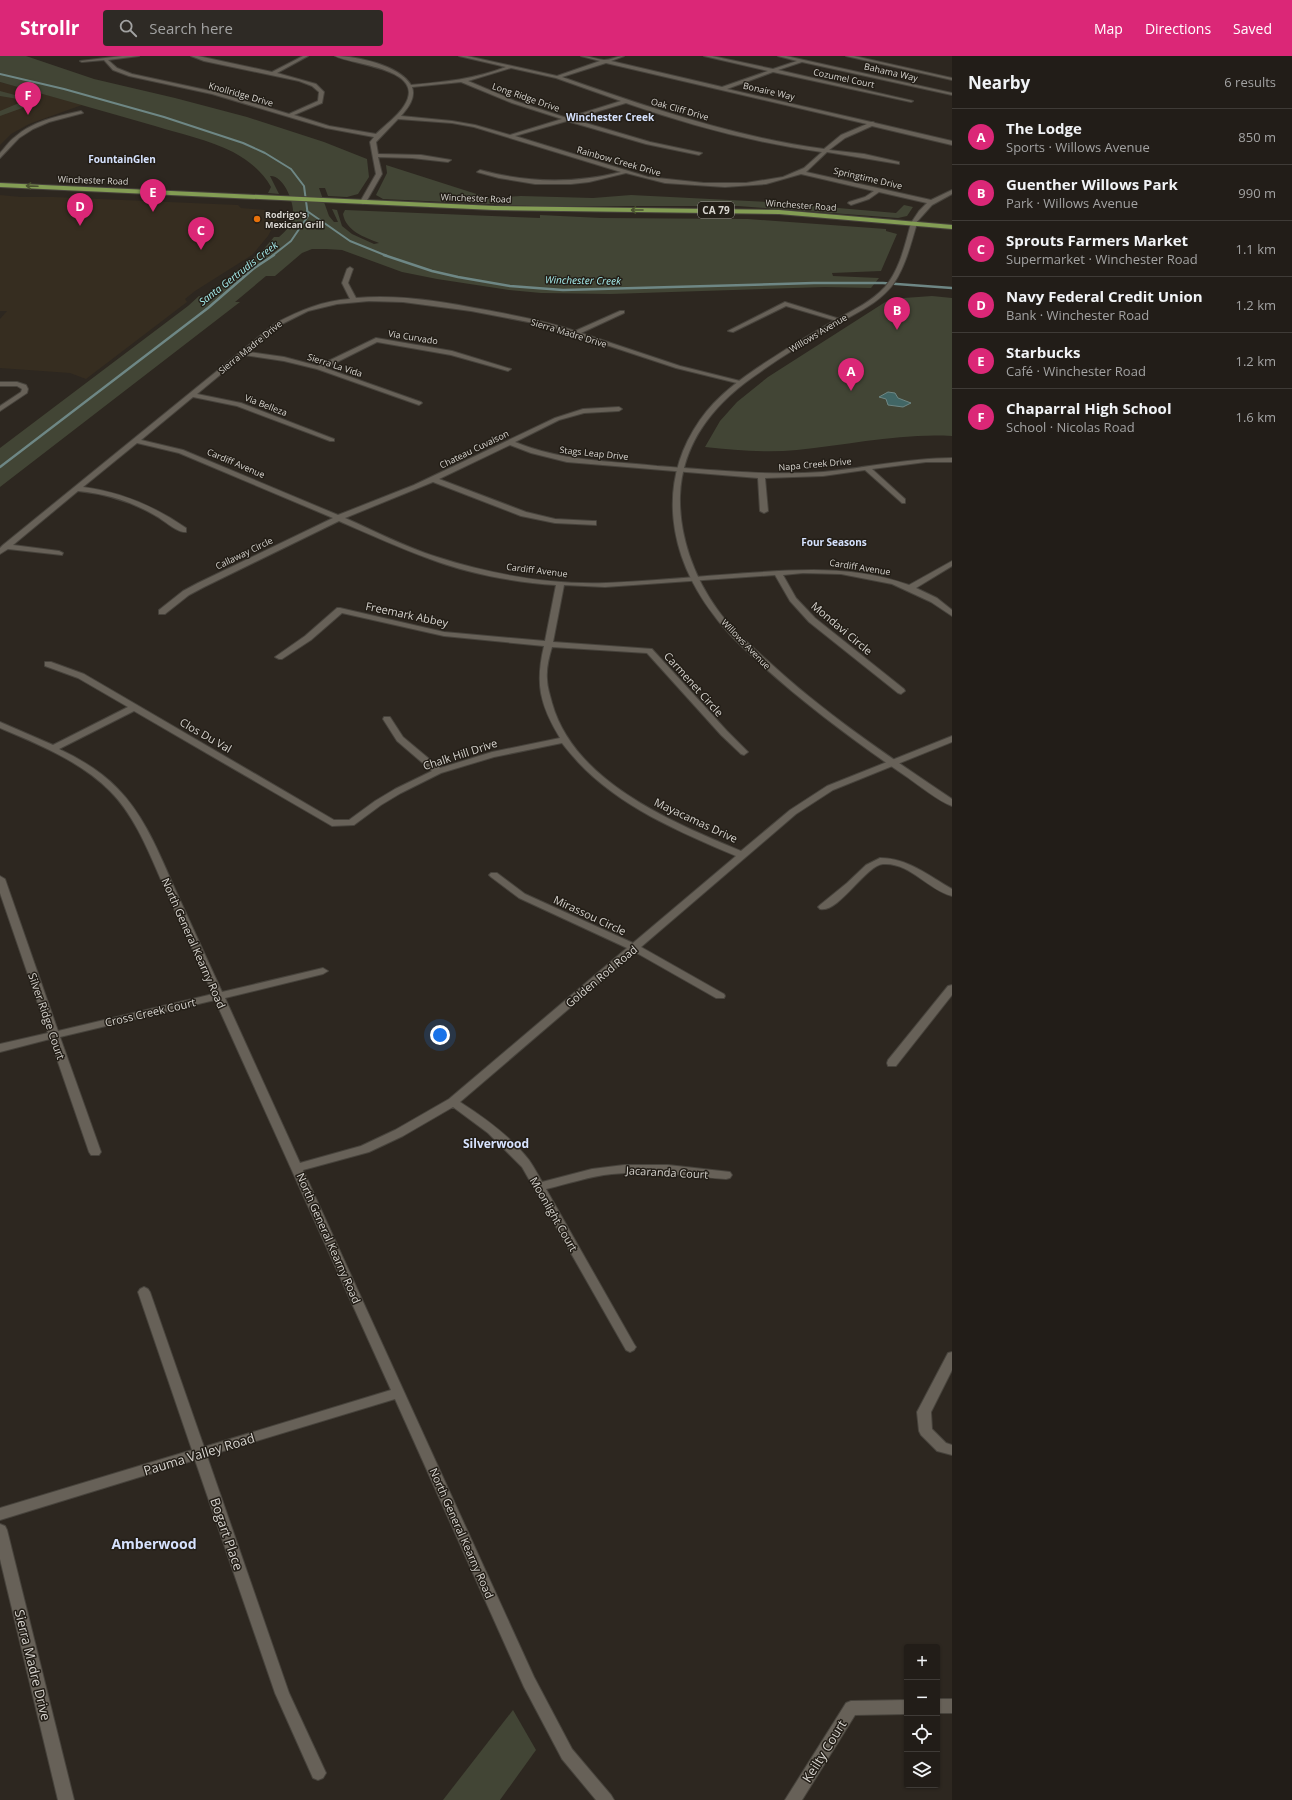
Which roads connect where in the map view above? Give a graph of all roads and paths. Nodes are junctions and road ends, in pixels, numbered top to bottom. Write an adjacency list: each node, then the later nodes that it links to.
1 (137, 56): 11 (street)
2 (193, 56): 20 (street)
3 (306, 56): 20 (street)
4 (337, 56): 24 (street)
5 (461, 56): 17 (street, Oak Cliff Drive)
6 (582, 56): 16 (street, Bonaire Way)
7 (622, 56): 16 (street)
8 (706, 56): 18 (street, Cozumel Court)
9 (780, 56): 14 (street, Bahama Way)
10 (848, 56): 15 (street)
11 (127, 57): 12 (street)
12 (105, 59): 13 (street); 30 (street, Knollridge Drive)
13 (82, 61)
14 (802, 61): 18 (street); 19 (street, Bahama Way)
15 (870, 61): 19 (street); 22 (street)
16 (605, 62): 21 (street); 25 (street, Bonaire Way)
17 (510, 67): 21 (street, Oak Cliff Drive); 23 (street)
18 (774, 70): 25 (street); 28 (street, Cozumel Court)
19 (844, 70): 26 (street, Bahama Way)
20 (273, 73): 30 (street)
21 (557, 77): 27 (street, Oak Cliff Drive)
22 (952, 79)
23 (465, 81): 24 (street); 32 (street, Long Ridge Drive)
24 (411, 86): 31 (street)
25 (724, 88): 33 (street, Bonaire Way)
26 (952, 94)
27 (627, 101): 32 (street); 37 (street, Oak Cliff Drive)
28 (911, 101)
29 (81, 112): 39 (street)
30 (289, 116): 34 (street, Knollridge Drive)
31 (397, 117): 34 (street); 35 (street, Rainbow Creek Drive)
32 (566, 119): 35 (street); 38 (street, Long Ridge Drive)
33 (873, 124): 36 (street, Bonaire Way); 37 (street, Rainbow Creek Drive)
34 (377, 136): 40 (street)
35 (511, 136): 44 (street, Rainbow Creek Drive)
36 (952, 143)
37 (824, 150): 42 (street, Oak Cliff Drive); 45 (street, Rainbow Creek Drive)
38 (699, 153)
39 (0, 156)
40 (376, 156): 41 (street); 51 (street)
41 (448, 160)
42 (897, 163)
43 (480, 172): 44 (street)
44 (626, 172): 45 (street, Rainbow Creek Drive)
45 (801, 172): 47 (street, Springtime Drive)
46 (0, 185): 50 (main road, Winchester Road, one-way to 46)
47 (879, 190): 52 (street, Springtime Drive); 53 (street)
48 (0, 191): 50 (main road, Winchester Road)
49 (952, 192): 52 (street, Willows Avenue)
50 (271, 200): 54 (main road, Winchester Road)
51 (363, 202): 54 (main road, Winchester Road); 55 (main road, Winchester Road / CA 79, one-way to 51)
52 (931, 202): 55 (street, Willows Avenue)
53 (851, 203)
54 (340, 204): 55 (main road, Winchester Road / CA 79)
55 (913, 226): 56 (main road, Winchester Road / CA 79); 57 (main road, Winchester Road / CA 79); 61 (street, Willows Avenue)
56 (952, 227)
57 (952, 232)
58 (350, 269): 59 (street)
59 (354, 300): 63 (street, Sierra Madre Drive); 64 (street, Sierra Madre Drive)
60 (622, 312): 63 (street)
61 (840, 320): 62 (street); 67 (street, Willows Avenue)
62 (731, 331)
63 (576, 333): 67 (street, Sierra Madre Drive)
64 (243, 353): 65 (street, Sierra La Vida); 69 (street, Sierra Madre Drive)
65 (319, 368): 66 (street, Via Curvado); 70 (street, Sierra La Vida)
66 (508, 369)
67 (741, 382): 78 (street, Willows Avenue)
68 (0, 384): 71 (street)
69 (192, 395): 73 (street, Via Belleza); 74 (street, Sierra Madre Drive)
70 (419, 403)
71 (0, 409)
72 (619, 409): 75 (street, Chateau Cuvaison)
73 (332, 440)
74 (135, 441): 81 (street, Sierra Madre Drive); 84 (street, Cardiff Avenue)
75 (509, 442): 78 (street, Stags Leap Drive); 80 (street, Chateau Cuvaison)
76 (952, 460): 77 (street, Napa Creek Drive)
77 (866, 468): 79 (street, Napa Creek Drive); 82 (street)
78 (679, 470): 79 (street, Napa Creek Drive); 91 (street, Willows Avenue)
79 (760, 476): 83 (street)
80 (432, 479): 84 (street, Chateau Cuvaison); 85 (street)
81 (77, 488): 86 (street); 87 (street, Sierra Madre Drive)
82 (902, 501)
83 (764, 511)
84 (339, 518): 92 (street, Cardiff Avenue); 94 (street, Callaway Circle)
85 (592, 523)
86 (183, 530)
87 (3, 549): 88 (street)
88 (58, 553)
89 (952, 563): 93 (street)
90 (778, 573): 91 (street, Cardiff Avenue); 93 (street, Cardiff Avenue); 99 (street, Mondavi Circle)
91 (696, 579): 92 (street, Cardiff Avenue); 107 (street, Willows Avenue)
92 (560, 584): 96 (street, Mayacamas Drive)
93 (910, 588): 95 (street, Cardiff Avenue)
94 (162, 612)
95 (952, 614)
96 (548, 644): 97 (street, Freemark Abbey); 104 (street, Mayacamas Drive); 106 (street, Carmenet Circle)
97 (278, 657)
98 (48, 664): 100 (street, Clos Du Val)
99 (901, 691)
100 (134, 707): 105 (street); 110 (street, Clos Du Val)
101 (387, 719): 108 (street)
102 (0, 725): 105 (street, North General Kearny Road)
103 (952, 739): 107 (street, Golden Rod Road)
104 (564, 740): 108 (street, Chalk Hill Drive); 111 (street, Mayacamas Drive)
105 (52, 749): 119 (street, North General Kearny Road)
106 (744, 752)
107 (892, 763): 109 (street, Willows Avenue); 111 (street, Golden Rod Road)
108 (438, 771): 110 (street, Chalk Hill Drive)
109 (952, 803)
110 (350, 823)
111 (742, 855): 116 (street, Golden Rod Road)
112 (494, 875): 116 (street, Mirassou Circle)
113 (0, 879): 121 (street, Silver Ridge Court)
114 (952, 893): 115 (street)
115 (823, 907)
116 (634, 948): 120 (street, Mirassou Circle); 124 (street, Golden Rod Road)
117 (322, 971): 119 (street, Cross Creek Court)
118 (952, 988): 123 (street)
119 (218, 996): 121 (street, Cross Creek Court); 126 (street, North General Kearny Road)
120 (720, 996)
121 (54, 1035): 122 (street, Cross Creek Court); 125 (street, Silver Ridge Court)
122 (0, 1048)
123 (892, 1063)
124 (453, 1102): 126 (street, Golden Rod Road); 128 (street, Moonlight Court)
125 (95, 1152)
126 (297, 1168): 132 (street, North General Kearny Road)
127 (726, 1175): 128 (street, Jacaranda Court)
128 (539, 1187): 130 (street, Moonlight Court)
129 (144, 1292): 134 (street, Bogart Place)
130 (630, 1347)
131 (952, 1357): 133 (street)
132 (398, 1393): 134 (street, Pauma Valley Road); 142 (street, North General Kearny Road)
133 (952, 1450)
134 (200, 1454): 135 (street, Pauma Valley Road); 140 (street, Bogart Place)
135 (0, 1514)
136 (0, 1530): 141 (street, Sierra Madre Drive)
137 (940, 1706): 138 (street)
138 (952, 1706)
139 (904, 1707): 143 (street, Keilty Court)
140 (318, 1773)
141 (66, 1800)
142 (606, 1800)
143 (793, 1800)

